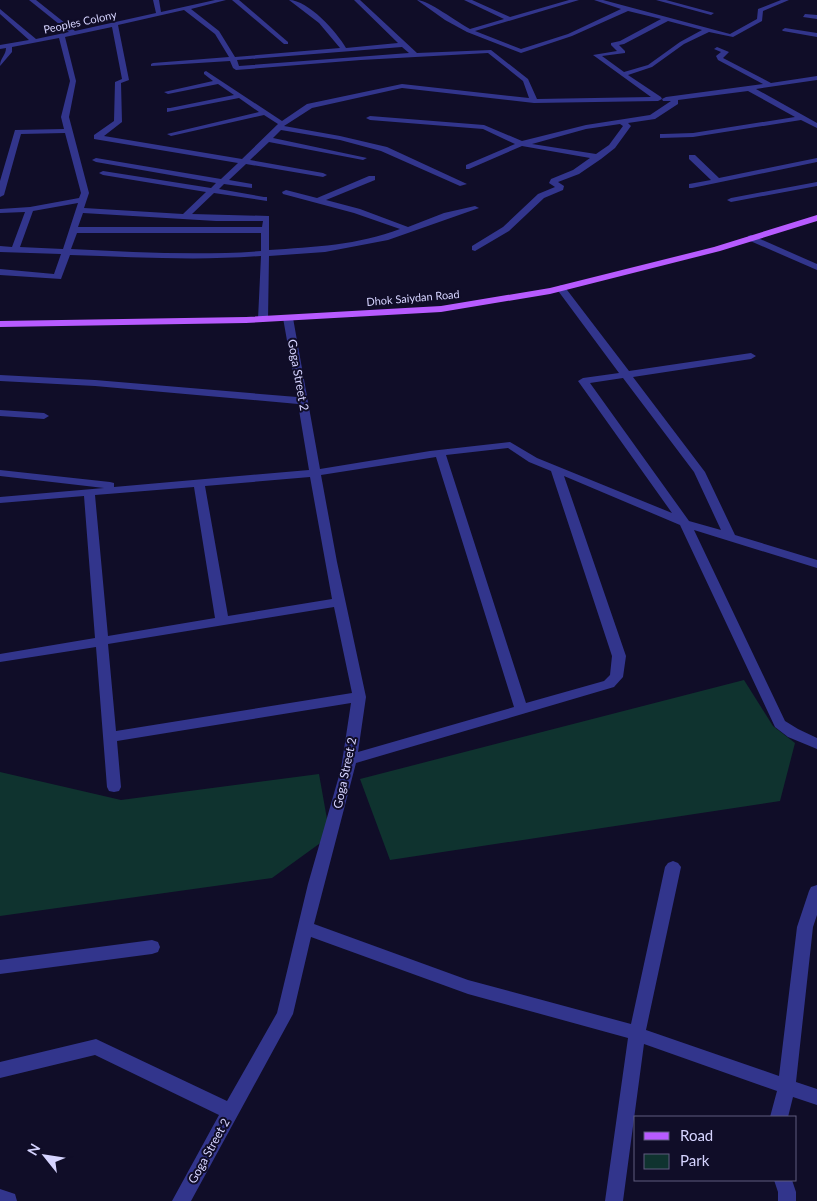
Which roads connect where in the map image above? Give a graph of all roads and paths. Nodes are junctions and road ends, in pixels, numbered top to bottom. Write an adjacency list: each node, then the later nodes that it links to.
1 (32, 0): 28 (street)
2 (156, 0): 19 (street)
3 (223, 0): 15 (street, Peoples Colony)
4 (235, 0): 32 (street)
5 (292, 0): 37 (street)
6 (357, 0): 34 (street)
7 (420, 0): 25 (street)
8 (468, 0): 22 (street)
9 (557, 0): 14 (street)
10 (576, 0): 14 (street)
11 (597, 0): 16 (street)
12 (659, 0): 18 (street)
13 (786, 0): 26 (street)
14 (566, 3): 22 (street)
15 (185, 8): 19 (street, Peoples Colony); 39 (street)
16 (627, 9): 23 (street); 25 (street)
17 (0, 11): 31 (street)
18 (711, 13)
19 (159, 15): 24 (street, Peoples Colony)
20 (805, 16): 21 (street)
21 (817, 17)
22 (510, 19): 25 (street)
23 (667, 19): 26 (street); 43 (street)
24 (115, 24): 28 (street, Peoples Colony); 72 (street)
25 (469, 30)
26 (708, 30): 43 (street)
27 (784, 30): 29 (street)
28 (74, 33): 30 (street, Peoples Colony)
29 (817, 35)
30 (62, 36): 31 (street, Peoples Colony); 60 (street)
31 (34, 41): 33 (street, Peoples Colony)
32 (286, 43)
33 (9, 45): 35 (street, Peoples Colony); 40 (street)
34 (403, 45): 37 (street); 38 (street)
35 (0, 47)
36 (717, 49): 46 (street)
37 (344, 50): 39 (street)
38 (415, 55): 39 (street); 52 (street)
39 (233, 57): 41 (street)
40 (0, 64)
41 (154, 65)
42 (206, 73): 45 (street)
43 (623, 74): 50 (street)
44 (817, 78): 46 (street)
45 (220, 82): 48 (street); 49 (street)
46 (772, 86): 47 (street)
47 (750, 89): 51 (street); 56 (street)
48 (168, 92)
49 (240, 96): 53 (street); 54 (street)
50 (658, 99): 51 (street); 52 (street)
51 (674, 99): 57 (street)
52 (534, 100): 58 (street)
53 (170, 110)
54 (264, 113): 58 (street); 61 (street)
55 (370, 118): 65 (street)
56 (802, 118): 59 (street); 63 (street)
57 (621, 122): 65 (street); 67 (street)
58 (280, 126): 62 (street); 64 (street)
59 (817, 126)
60 (68, 131): 85 (street); 86 (street)
61 (171, 134)
62 (332, 136): 66 (street); 79 (street)
63 (663, 136)
64 (268, 139): 66 (street); 72 (street)
65 (521, 144): 67 (street); 73 (street)
66 (315, 147): 68 (street)
67 (598, 157): 100 (street)
68 (363, 158)
69 (692, 158): 77 (street)
70 (96, 160): 78 (street)
71 (817, 160): 77 (street)
72 (245, 161): 75 (street); 78 (street)
73 (469, 167)
74 (103, 172): 83 (street)
75 (323, 175)
76 (372, 178): 88 (street)
77 (716, 180): 82 (street)
78 (222, 182): 81 (street); 83 (street)
79 (463, 184)
80 (817, 184): 87 (street)
81 (249, 186)
82 (692, 186)
83 (212, 192): 93 (street); 94 (street)
84 (286, 192): 88 (street)
85 (0, 195)
86 (83, 200): 90 (street); 91 (street)
87 (731, 200)
88 (317, 201): 98 (street)
89 (476, 208): 98 (street)
90 (30, 209): 92 (street); 102 (street)
91 (80, 210): 93 (street); 96 (street)
92 (0, 212)
93 (185, 216): 94 (street)
94 (266, 218): 97 (street)
95 (817, 218): 99 (main road, Dhok Saiydan Road)
96 (74, 230): 97 (street); 103 (street)
97 (266, 230): 104 (street)
98 (410, 230): 104 (street)
99 (751, 238): 105 (street); 107 (main road, Dhok Saiydan Road)
100 (475, 248)
101 (0, 249): 102 (street)
102 (15, 250): 103 (street)
103 (65, 251): 104 (street); 106 (street)
104 (266, 252): 109 (street)
105 (817, 267)
106 (0, 272)
107 (561, 288): 108 (main road, Dhok Saiydan Road); 112 (street)
108 (288, 318): 109 (main road, Dhok Saiydan Road); 114 (street, Goga Street 2)
109 (263, 319): 110 (main road, Dhok Saiydan Road)
110 (0, 324)
111 (751, 356): 112 (street)
112 (626, 373): 125 (street); 126 (street)
113 (0, 378): 114 (street)
114 (303, 401): 119 (street, Goga Street 2)
115 (0, 413): 116 (street)
116 (44, 416)
117 (440, 453): 118 (street); 119 (street); 133 (street)
118 (556, 469): 125 (street); 133 (street)
119 (315, 472): 121 (street); 128 (street, Goga Street 2)
120 (0, 474): 122 (street)
121 (199, 482): 122 (street); 129 (street)
122 (134, 488): 123 (street)
123 (89, 493): 124 (street); 130 (street)
124 (0, 500)
125 (685, 523): 126 (street); 135 (street)
126 (730, 537): 127 (street)
127 (817, 564)
128 (340, 602): 129 (street); 132 (street, Goga Street 2)
129 (222, 621): 130 (street)
130 (101, 641): 131 (street); 134 (street)
131 (0, 658)
132 (359, 697): 134 (street); 136 (street, Goga Street 2)
133 (521, 708): 136 (street)
134 (110, 737): 137 (street)
135 (817, 744)
136 (349, 760): 140 (street, Goga Street 2)
137 (114, 786)
138 (673, 867): 143 (street)
139 (817, 892): 145 (street)
140 (306, 928): 143 (street); 147 (street, Goga Street 2)
141 (152, 947): 142 (street)
142 (0, 966)
143 (637, 1034): 145 (street); 153 (street)
144 (0, 1070): 147 (street)
145 (787, 1086): 146 (street); 148 (street)
146 (817, 1097)
147 (231, 1112): 152 (street, Goga Street 2)
148 (779, 1116)
149 (783, 1181): 154 (street)
150 (0, 1198): 151 (street)
151 (8, 1201)
152 (180, 1201)
153 (614, 1201)
154 (787, 1201)

